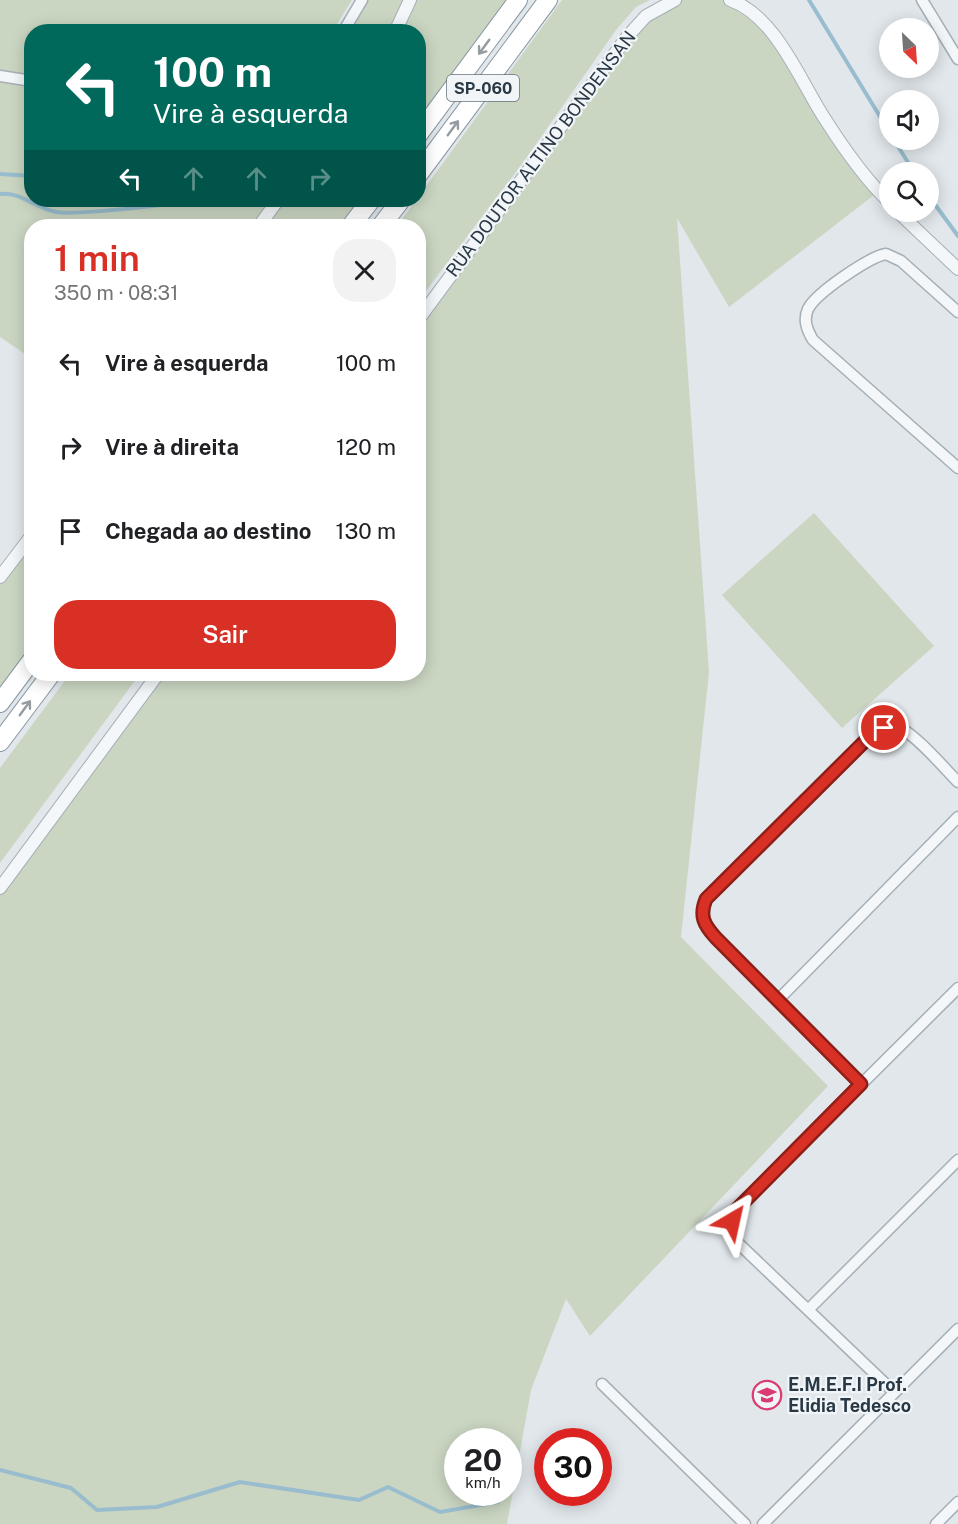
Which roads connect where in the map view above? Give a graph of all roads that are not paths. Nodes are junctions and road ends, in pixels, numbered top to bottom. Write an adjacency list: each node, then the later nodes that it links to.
1 (362, 0): 8 (street)
2 (410, 0): 9 (street)
3 (518, 0): 13 (highway, SP-060, one-way to 13)
4 (548, 0): 14 (highway, SP-060, one-way to 4)
5 (675, 0): 20 (street, RUA DOUTOR ALTINO BONDENSAN)
6 (730, 0): 15 (street)
7 (922, 0): 10 (street)
8 (348, 24)
9 (399, 24)
10 (958, 59)
11 (0, 76): 12 (street)
12 (24, 80)
13 (426, 124)
14 (426, 164)
15 (879, 191)
16 (366, 207): 17 (highway)
17 (356, 219)
18 (909, 222): 19 (street)
19 (958, 268)
20 (426, 309)
21 (958, 312): 22 (street)
22 (958, 468)
23 (24, 546): 24 (street)
24 (0, 577)
25 (24, 671): 28 (highway)
26 (46, 681): 29 (highway, one-way to 26)
27 (153, 681): 32 (street)
28 (0, 703)
29 (0, 742)
30 (958, 782): 34 (street)
31 (958, 817): 34 (street)
32 (0, 888)
33 (958, 988): 35 (street)
34 (778, 1000): 35 (street)
35 (861, 1084): 37 (street)
36 (958, 1160): 37 (street)
37 (808, 1310): 40 (street)
38 (958, 1329): 40 (street)
39 (602, 1384): 42 (street)
40 (894, 1392): 43 (street)
41 (958, 1502): 44 (street)
42 (745, 1524)
43 (763, 1524)
44 (936, 1524)

